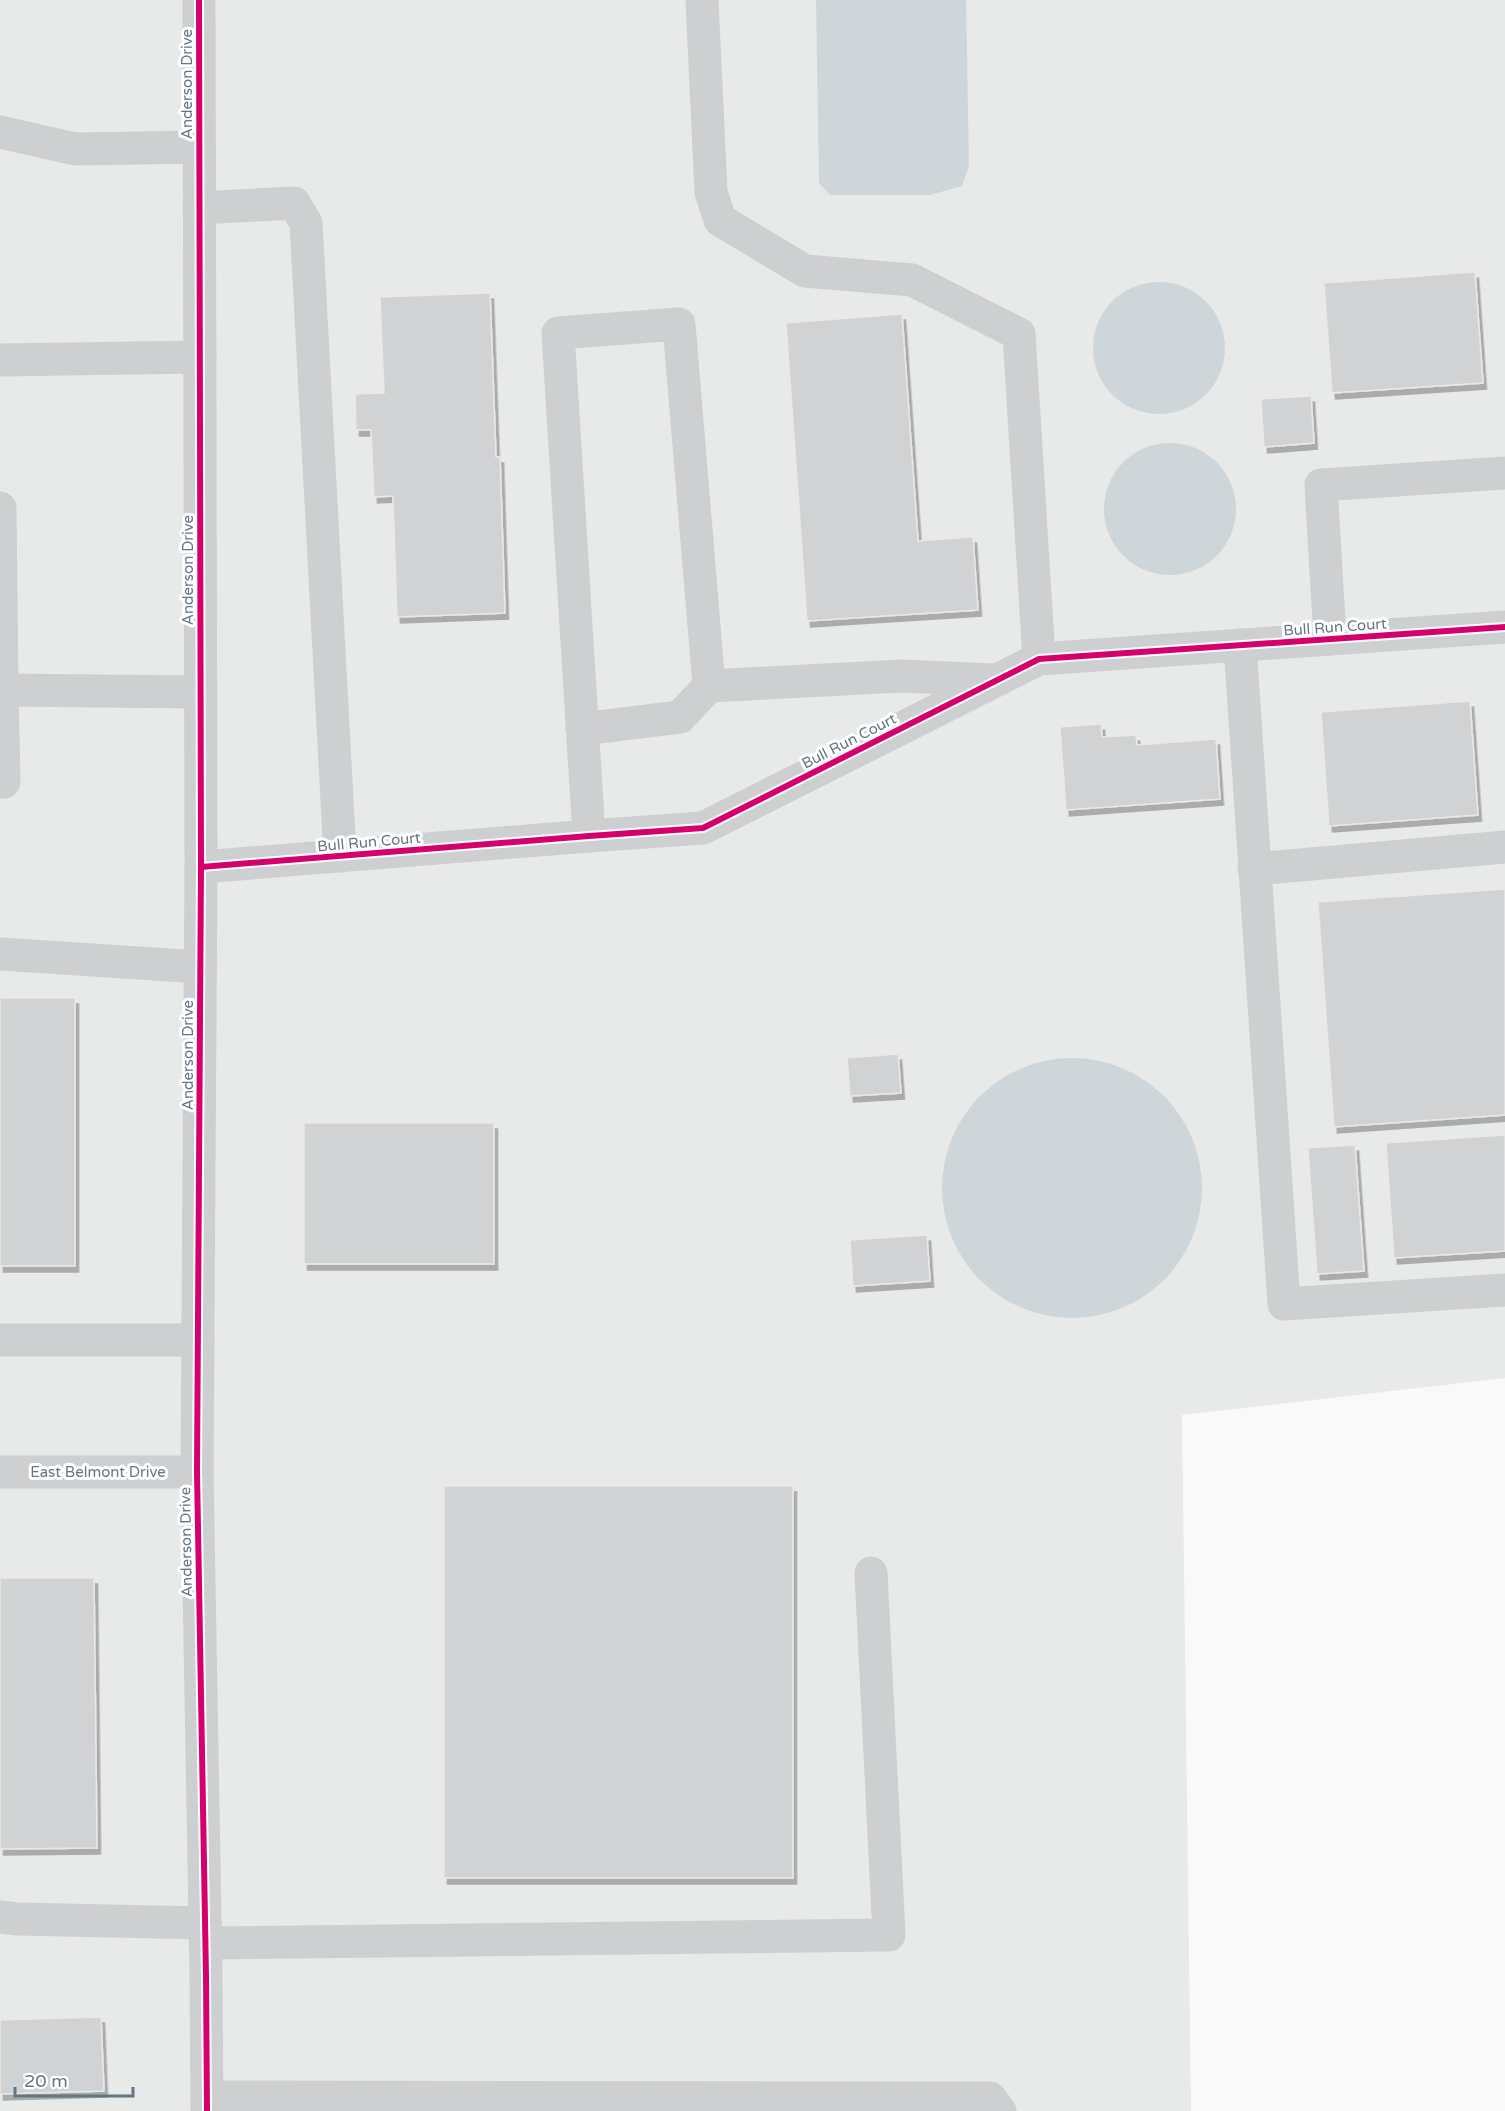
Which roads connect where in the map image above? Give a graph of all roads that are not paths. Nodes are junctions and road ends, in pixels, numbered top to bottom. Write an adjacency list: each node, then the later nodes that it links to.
1 (199, 0): 4 (street, Anderson Drive)
2 (702, 0): 13 (street)
3 (0, 132): 4 (street)
4 (199, 147): 5 (street, Anderson Drive)
5 (199, 208): 6 (street, Anderson Drive); 22 (street)
6 (200, 357): 7 (street); 17 (street, Anderson Drive)
7 (0, 360)
8 (1505, 473): 11 (street)
9 (0, 508): 16 (street)
10 (1505, 627): 11 (street, Bull Run Court)
11 (1330, 639): 12 (street, Bull Run Court)
12 (1240, 645): 13 (street, Bull Run Court); 24 (street)
13 (1039, 659): 14 (street, Bull Run Court)
14 (996, 680): 15 (street); 20 (street, Bull Run Court)
15 (709, 686): 18 (street); 18 (street)
16 (2, 690): 17 (street); 19 (street)
17 (199, 692): 23 (street, Anderson Drive)
18 (582, 729): 20 (street)
19 (0, 782)
20 (589, 836): 22 (street, Bull Run Court)
21 (1505, 847): 24 (street)
22 (340, 856): 23 (street, Bull Run Court)
23 (201, 867): 26 (street, Anderson Drive)
24 (1254, 869): 27 (street)
25 (0, 954): 26 (street)
26 (200, 967): 29 (street, Anderson Drive)
27 (1505, 1290)
28 (0, 1340): 29 (street)
29 (198, 1340): 31 (street, Anderson Drive)
30 (0, 1472): 31 (street, East Belmont Drive)
31 (197, 1473): 34 (street, Anderson Drive)
32 (871, 1573): 34 (street)
33 (0, 1917): 34 (street)
34 (206, 1933): 35 (street, Anderson Drive)
35 (207, 2104): 36 (street)
36 (1000, 2111)

